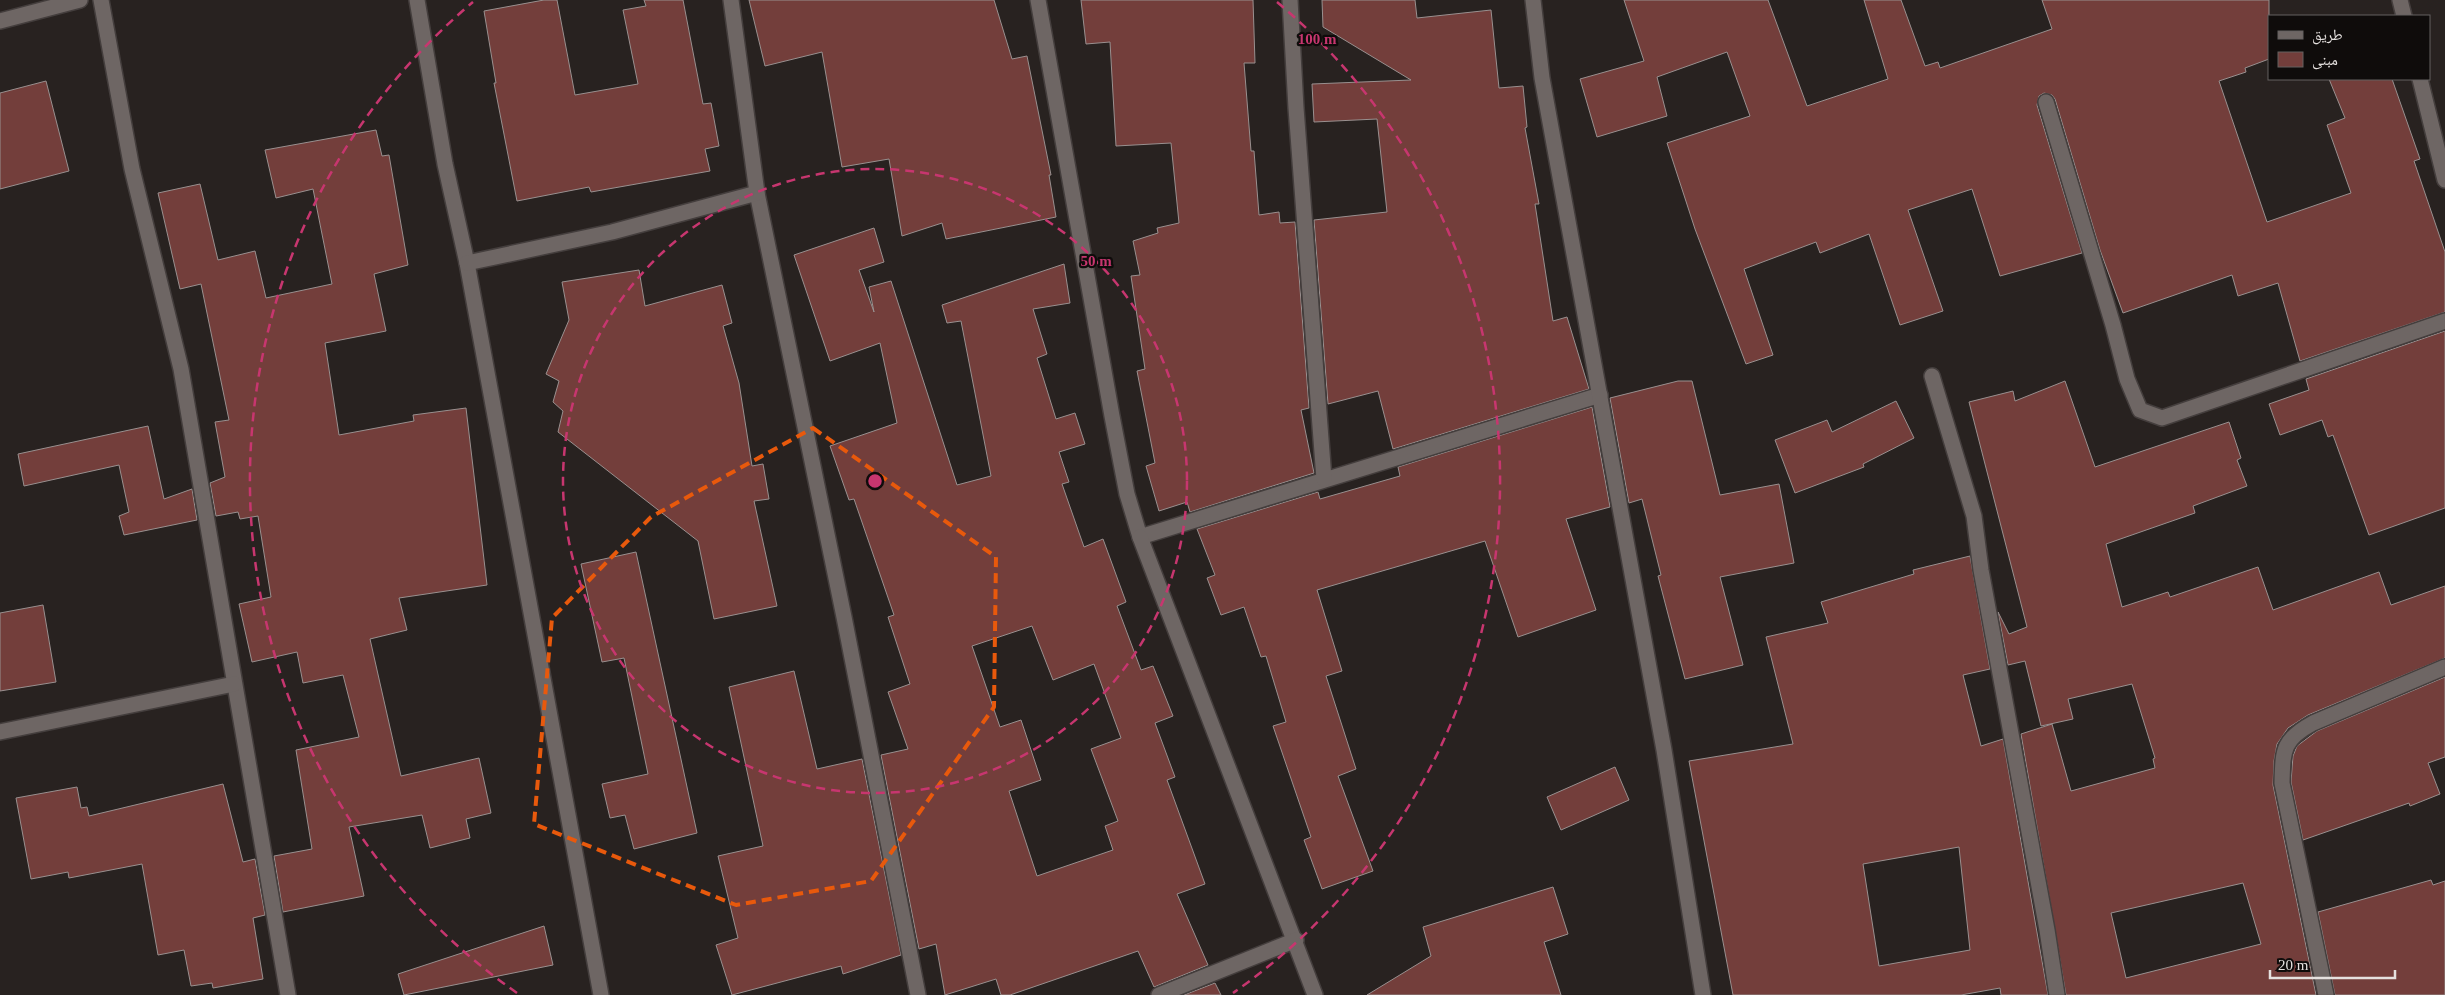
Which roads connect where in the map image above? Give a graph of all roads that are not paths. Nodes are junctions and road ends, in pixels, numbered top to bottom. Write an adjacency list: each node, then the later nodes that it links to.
1 (80, 0): 10 (street)
2 (102, 0): 22 (street)
3 (417, 0): 15 (street)
4 (730, 0): 14 (street)
5 (1038, 0): 20 (street)
6 (1290, 0): 19 (street)
7 (1532, 0): 18 (street)
8 (2400, 0): 9 (street)
9 (2404, 15)
10 (0, 21)
11 (2420, 80): 13 (street)
12 (2046, 102): 16 (street)
13 (2445, 180)
14 (757, 193): 15 (street); 27 (street)
15 (467, 263): 26 (street)
16 (2445, 321)
17 (1932, 376): 31 (street)
18 (1600, 395): 19 (street); 30 (street)
19 (1324, 480): 20 (street)
20 (1140, 537): 24 (street)
21 (2445, 667): 32 (street)
22 (234, 684): 23 (street); 25 (street)
23 (0, 732)
24 (1296, 940): 28 (street); 29 (street)
25 (288, 995)
26 (601, 995)
27 (918, 995)
28 (1159, 995)
29 (1315, 995)
30 (1703, 995)
31 (2056, 995)
32 (2326, 995)

